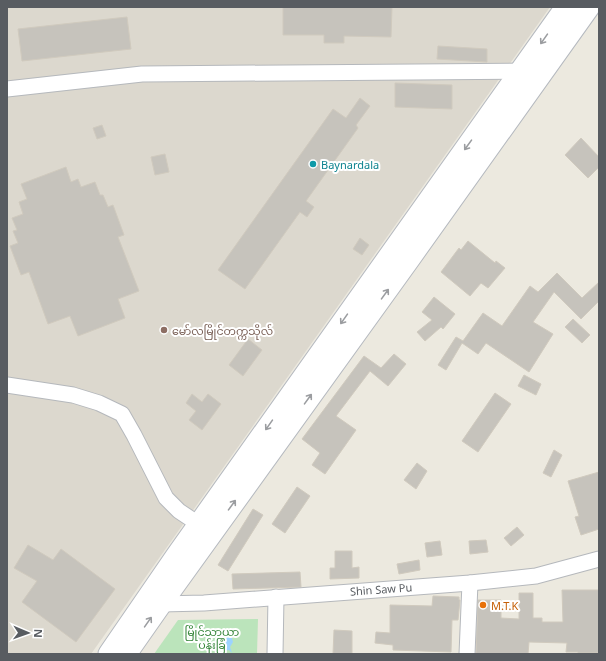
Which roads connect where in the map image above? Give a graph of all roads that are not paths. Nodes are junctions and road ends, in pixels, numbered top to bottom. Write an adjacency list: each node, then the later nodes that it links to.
1 (566, 7): 3 (main road, one-way to 3)
2 (589, 7): 4 (main road)
3 (521, 70): 4 (street); 5 (street); 6 (main road, one-way to 6)
4 (544, 71): 6 (main road)
5 (7, 88)
6 (402, 253): 8 (main road)
7 (7, 385): 8 (street)
8 (206, 529): 12 (main road); 13 (main road)
9 (599, 559): 10 (street, Shin Saw Pu)
10 (470, 583): 11 (street, Shin Saw Pu); 16 (street)
11 (276, 597): 12 (street, Shin Saw Pu); 15 (street)
12 (161, 604): 14 (main road, one-way to 12)
13 (109, 654)
14 (126, 654)
15 (275, 654)
16 (467, 654)

